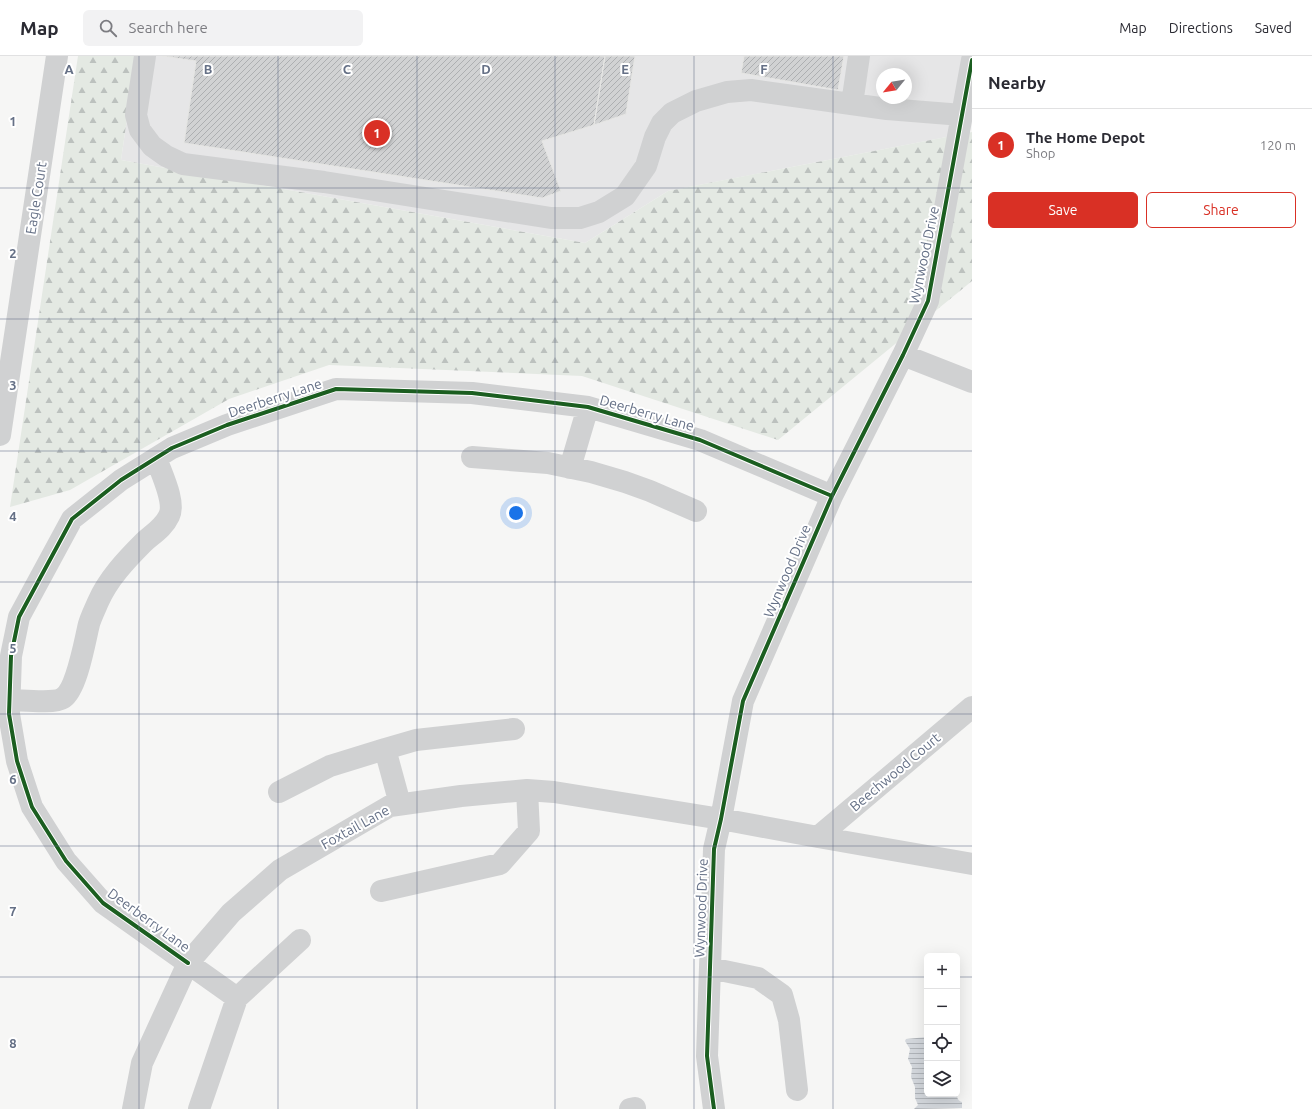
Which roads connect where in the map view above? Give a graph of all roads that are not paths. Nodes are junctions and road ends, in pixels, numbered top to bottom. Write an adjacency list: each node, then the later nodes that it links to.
1 (57, 56): 10 (street, Eagle Court)
2 (145, 56): 5 (street)
3 (860, 56): 5 (street)
4 (972, 60): 6 (street, Wynwood Drive)
5 (852, 104): 6 (street)
6 (962, 115): 7 (street, Wynwood Drive)
7 (903, 355): 8 (street); 14 (street, Wynwood Drive)
8 (972, 382)
9 (588, 407): 11 (street, Deerberry Lane); 13 (street); 14 (street, Deerberry Lane)
10 (0, 435)
11 (156, 458): 16 (street, Deerberry Lane); 16 (street)
12 (472, 458): 13 (street)
13 (570, 468): 15 (street)
14 (832, 496): 23 (street, Wynwood Drive)
15 (696, 511)
16 (9, 700): 28 (street, Deerberry Lane)
17 (972, 707): 24 (street, Beechwood Court)
18 (514, 729): 19 (street)
19 (385, 749): 21 (street); 22 (street)
20 (527, 790): 22 (street, Foxtail Lane); 23 (street, Foxtail Lane); 26 (street)
21 (279, 792)
22 (400, 804): 28 (street, Foxtail Lane)
23 (721, 819): 24 (street); 29 (street, Wynwood Drive)
24 (818, 837): 25 (street)
25 (972, 864)
26 (381, 891)
27 (300, 940): 30 (street)
28 (188, 963): 30 (street, Deerberry Lane); 32 (street, Foxtail Lane)
29 (710, 968): 31 (street); 34 (street, Wynwood Drive)
30 (237, 998): 33 (street)
31 (797, 1090)
32 (133, 1109)
33 (199, 1109)
34 (714, 1109)

